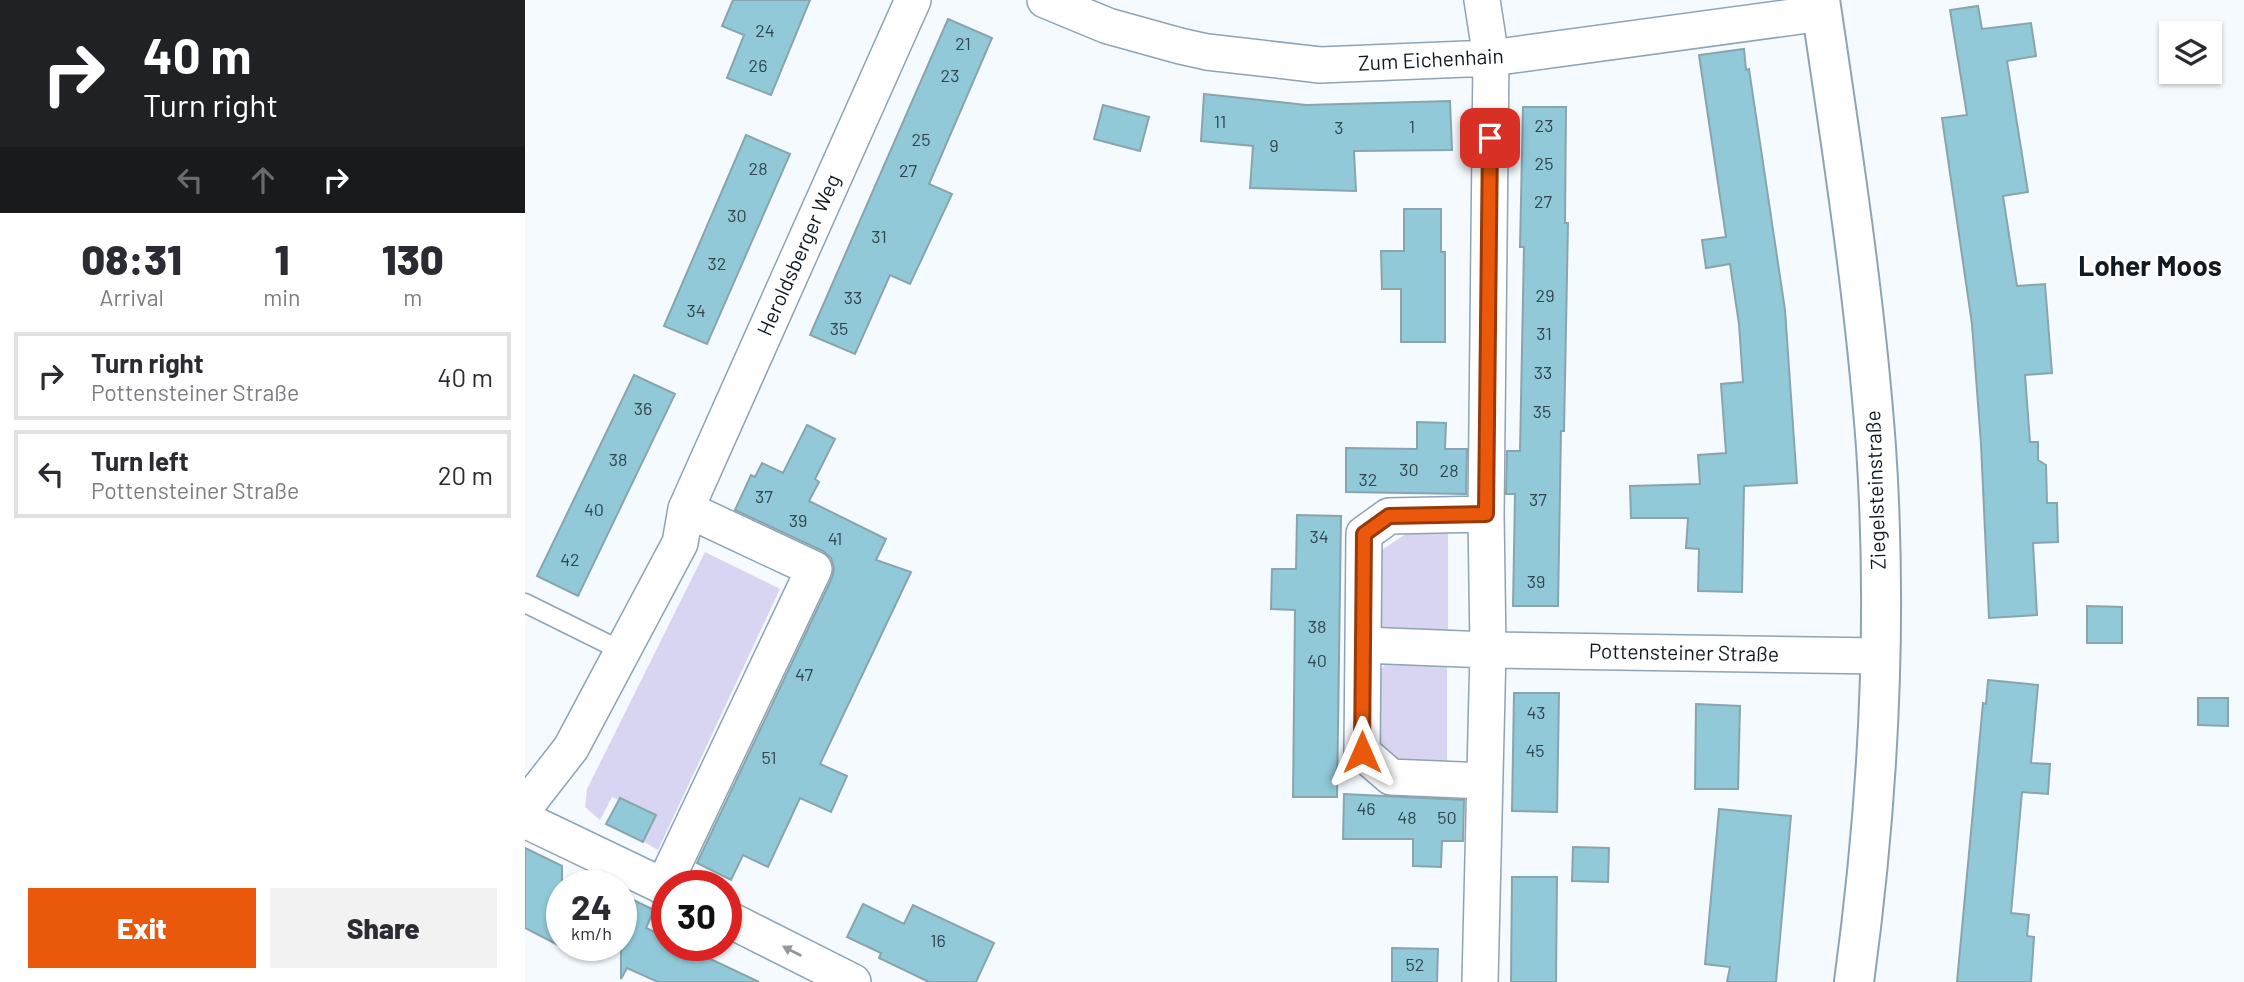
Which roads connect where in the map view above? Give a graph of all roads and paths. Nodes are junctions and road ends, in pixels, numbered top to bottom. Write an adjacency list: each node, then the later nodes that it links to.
1 (913, 0): 6 (street, Heroldsberger Weg)
2 (1045, 0): 5 (street, Zum Eichenhain)
3 (1482, 0): 5 (street)
4 (1821, 7): 5 (street, Zum Eichenhain); 12 (main road, Ziegelsteinstraße)
5 (1491, 58): 7 (street)
6 (686, 509): 11 (street, Heroldsberger Weg); 16 (street)
7 (1486, 514): 9 (street); 10 (street)
8 (525, 603): 11 (lane)
9 (1363, 645): 10 (street, Pottensteiner Straße); 13 (street)
10 (1488, 650): 12 (street, Pottensteiner Straße); 13 (street)
11 (622, 651): 14 (street, Heroldsberger Weg)
12 (1879, 656): 21 (main road, Ziegelsteinstraße)
13 (1485, 781): 20 (street)
14 (525, 807)
15 (525, 820): 17 (street)
16 (673, 870)
17 (651, 881)
18 (742, 926): 19 (street, one-way to 18)
19 (853, 982)
20 (1481, 982)
21 (1854, 982)

